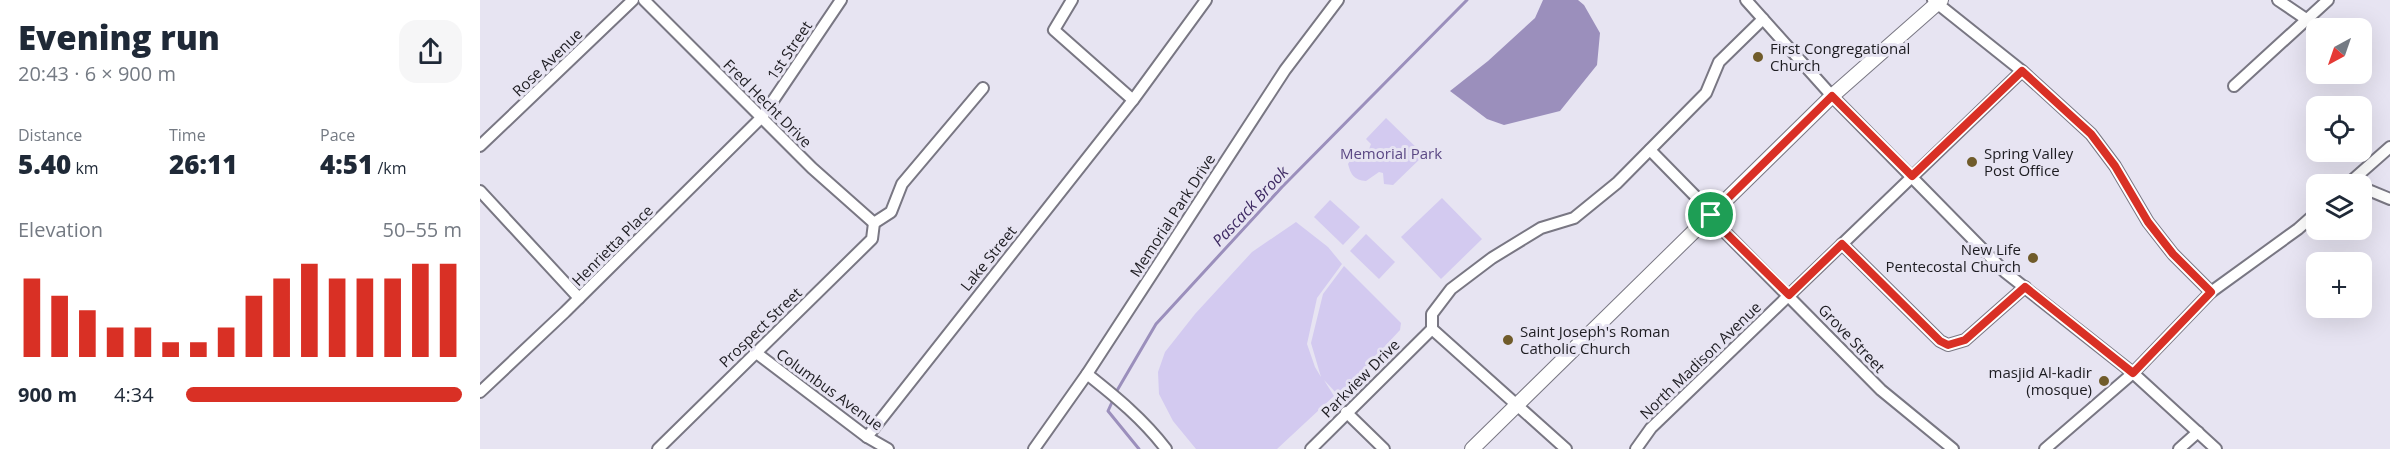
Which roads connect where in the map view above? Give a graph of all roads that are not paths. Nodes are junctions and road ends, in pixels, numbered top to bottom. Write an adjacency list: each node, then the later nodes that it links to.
1 (633, 0): 20 (street, Rose Avenue)
2 (644, 0): 19 (street, Fred Hecht Drive)
3 (841, 0): 19 (street, 1st Street)
4 (1072, 0): 18 (street)
5 (1206, 0): 18 (street, Lake Street)
6 (1338, 0): 39 (street, Memorial Park Drive)
7 (1746, 0): 12 (street)
8 (2278, 0): 13 (street)
9 (2328, 0): 11 (street)
10 (1937, 1): 14 (street); 17 (main road)
11 (2307, 18)
12 (1763, 19): 17 (street); 22 (street)
13 (2306, 19): 15 (street)
14 (2022, 71): 24 (street, North Madison Avenue); 33 (street)
15 (2234, 86)
16 (983, 88): 30 (street)
17 (1832, 96): 24 (street); 28 (main road)
18 (1133, 100): 44 (street, Lake Street)
19 (762, 117): 30 (street, Fred Hecht Drive); 35 (street, Henrietta Place)
20 (480, 146)
21 (2390, 147): 23 (street)
22 (1650, 150): 28 (street, Grove Street); 36 (street)
23 (2364, 174)
24 (1912, 176): 31 (street, North Madison Avenue); 32 (street)
25 (480, 191): 35 (street)
26 (2372, 192): 27 (street)
27 (2390, 199)
28 (1711, 215): 34 (street, Grove Street); 41 (main road)
29 (2306, 222): 33 (street)
30 (874, 223): 37 (street, Prospect Street)
31 (1842, 244): 32 (street); 34 (street, North Madison Avenue)
32 (2025, 287): 38 (street)
33 (2211, 292): 38 (street)
34 (1789, 295): 53 (street, North Madison Avenue); 54 (street, Grove Street)
35 (579, 298): 40 (street, Henrietta Place)
36 (1432, 329): 41 (street); 42 (street, Parkview Drive)
37 (755, 352): 44 (street, Columbus Avenue); 46 (street, Prospect Street)
38 (2133, 373): 43 (street); 55 (street)
39 (1087, 374): 47 (street, Memorial Park Drive); 48 (street)
40 (480, 392)
41 (1515, 405): 51 (main road); 52 (street)
42 (1346, 412): 49 (street, Parkview Drive); 50 (street)
43 (2198, 432): 56 (street); 57 (street)
44 (867, 437): 45 (street, Columbus Avenue)
45 (884, 448)
46 (658, 449)
47 (1034, 449)
48 (1166, 449)
49 (1311, 449)
50 (1384, 449)
51 (1472, 449)
52 (1566, 449)
53 (1635, 449)
54 (1953, 449)
55 (2045, 449)
56 (2179, 449)
57 (2216, 449)

